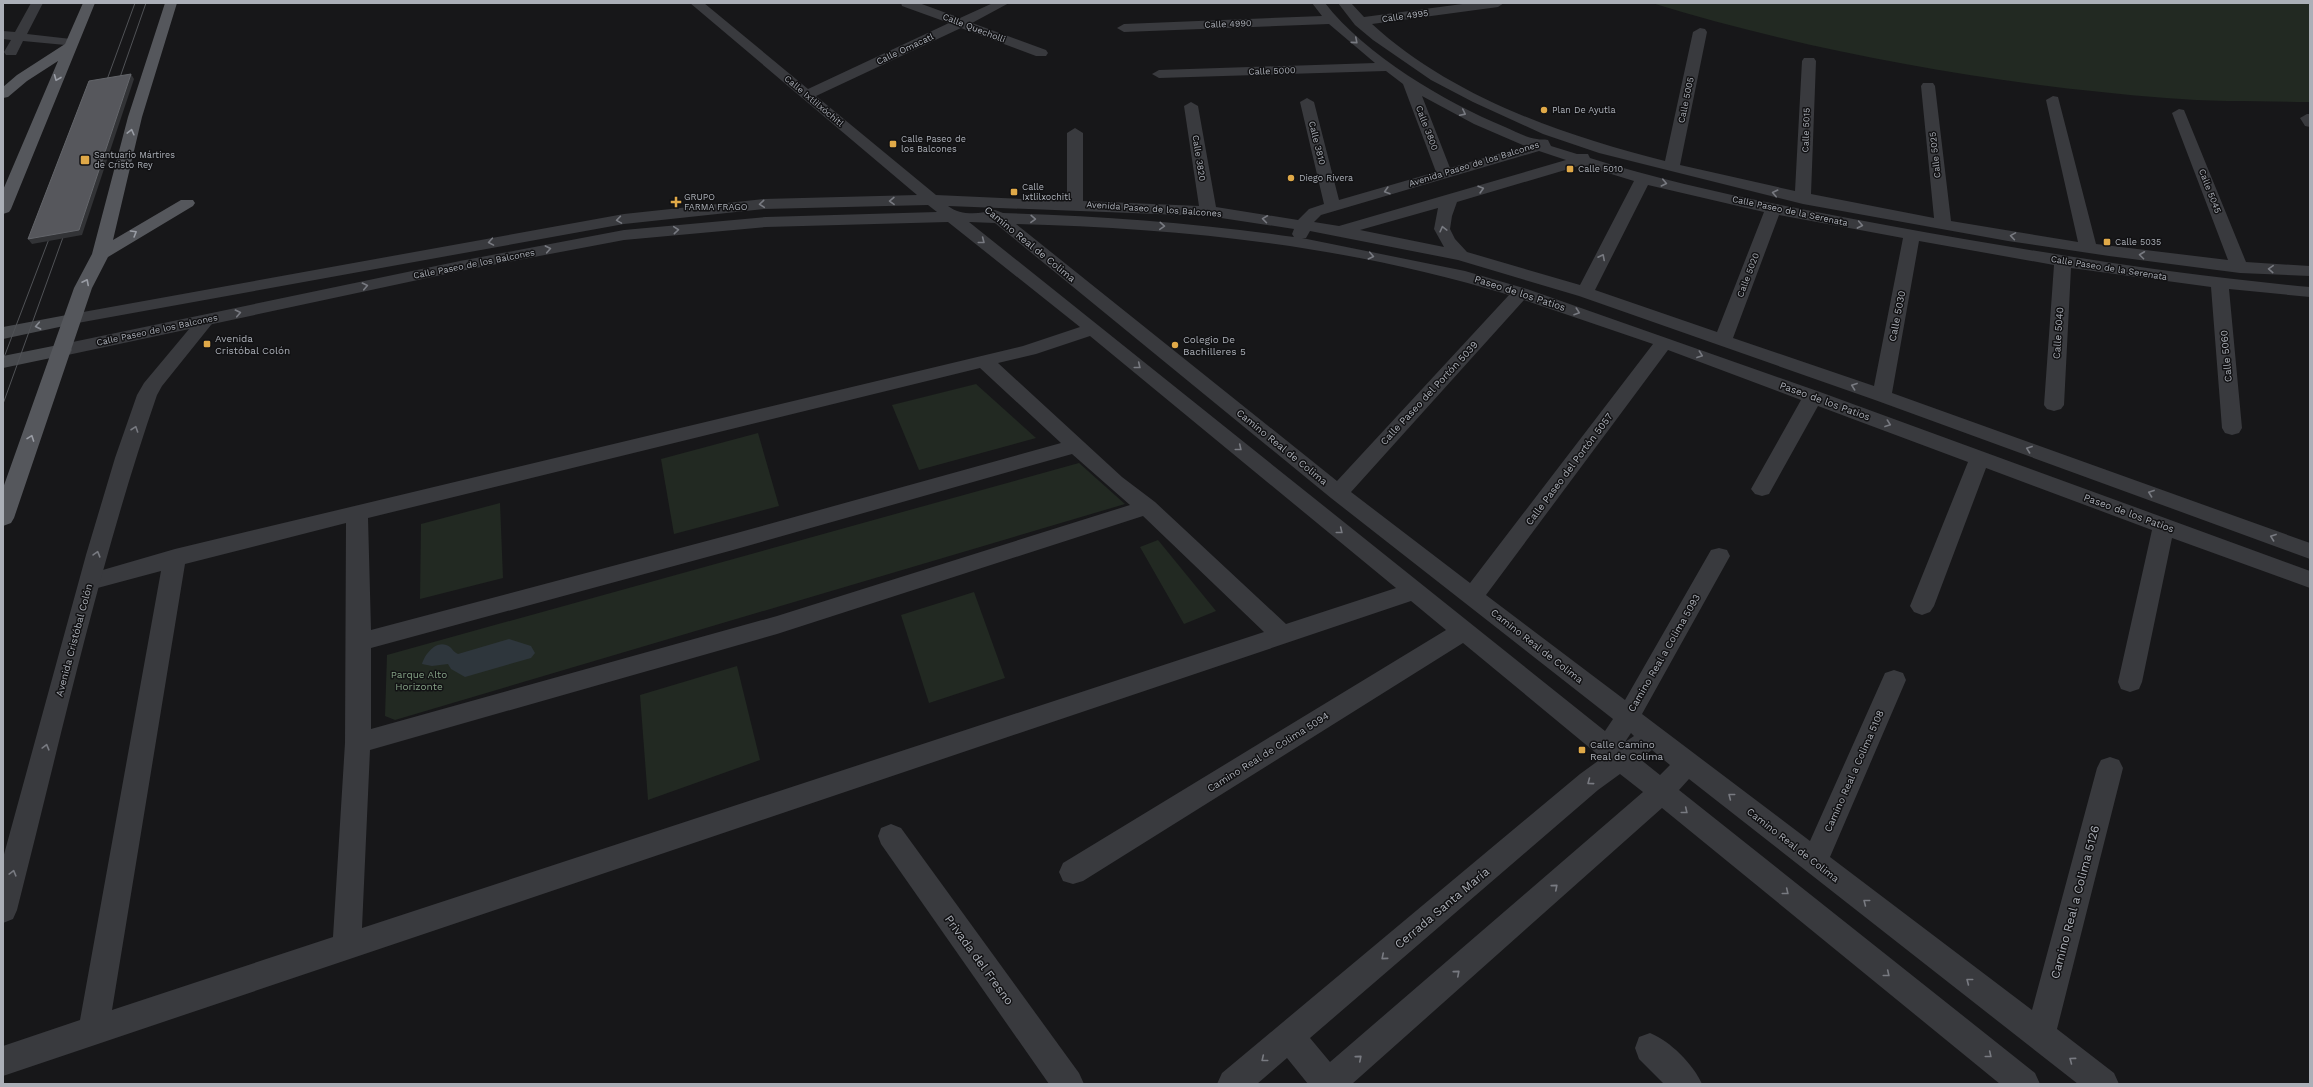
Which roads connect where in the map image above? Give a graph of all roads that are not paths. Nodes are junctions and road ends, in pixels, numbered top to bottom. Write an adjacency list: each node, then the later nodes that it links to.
1 (49, 3): 10 (street)
2 (89, 3): 19 (main road)
3 (172, 3): 59 (main road, one-way to 3)
4 (696, 3): 28 (street, Calle Ixtlilxóchitl)
5 (907, 3): 14 (street, Calle Quecholli)
6 (1003, 3): 14 (street, Calle Omacatl)
7 (1318, 3): 11 (street, Calle Paseo de la Serenata)
8 (1344, 3): 13 (street, Calle Paseo de la Serenata)
9 (1498, 3): 13 (street, Calle 4995)
10 (34, 8): 12 (street); 18 (street)
11 (1331, 20): 15 (street, Calle 4990); 23 (street, Calle Paseo de la Serenata, one-way to 23)
12 (10, 21)
13 (1360, 22): 33 (street, Calle Paseo de la Serenata)
14 (960, 23): 21 (street, Calle Quecholli); 28 (street, Calle Omacatl)
15 (1124, 28)
16 (1700, 32): 38 (street, Calle 5005)
17 (3, 35): 18 (street)
18 (19, 36): 19 (street); 20 (street)
19 (70, 45): 27 (main road); 48 (main road, one-way to 48)
20 (11, 52)
21 (1040, 53)
22 (1809, 61): 42 (street, Calle 5015)
23 (1386, 67): 24 (street, Calle 5000); 25 (street, Calle Paseo de la Serenata)
24 (1159, 74)
25 (1410, 84): 35 (street, Calle Paseo de la Serenata, one-way to 35); 39 (street, Calle 3800)
26 (1928, 86): 54 (street, Calle 5025)
27 (3, 94)
28 (807, 95): 43 (street, Calle Ixtlilxóchitl)
29 (2053, 100): 58 (street)
30 (1307, 102): 47 (street, Calle 3810)
31 (1190, 106): 50 (street, Calle 3820)
32 (2179, 113): 62 (street, Calle 5045)
33 (1555, 133): 35 (street, Avenida Paseo de los Balcones); 36 (street, Calle Paseo de la Serenata)
34 (1075, 134): 46 (street)
35 (1540, 146): 37 (street, Calle Paseo de la Serenata); 39 (street, Avenida Paseo de los Balcones)
36 (1594, 146): 37 (street); 38 (street, Calle Paseo de la Serenata)
37 (1580, 161): 40 (street, Calle Paseo de la Serenata); 41 (street, Avenida Paseo de los Balcones, one-way to 37)
38 (1672, 167): 42 (street, Calle Paseo de la Serenata, one-way to 38)
39 (1444, 173): 47 (street, Avenida Paseo de los Balcones, one-way to 47)
40 (1643, 178): 49 (street, Calle Paseo de la Serenata, one-way to 49); 65 (street, one-way to 40)
41 (1450, 198): 56 (street, Avenida Paseo de los Balcones); 60 (street, one-way to 41)
42 (1803, 199): 54 (street, Calle Paseo de la Serenata)
43 (931, 200): 44 (street, Avenida Paseo de los Balcones); 51 (street); 68 (street, Calle Paseo de los Balcones, one-way to 68)
44 (977, 201): 46 (street, Avenida Paseo de los Balcones); 52 (street, Camino Real de Colima)
45 (187, 203): 59 (main road, one-way to 45)
46 (1075, 204): 50 (street, Avenida Paseo de los Balcones)
47 (1333, 207): 53 (street, Avenida Paseo de los Balcones)
48 (3, 209)
49 (1773, 209): 55 (street, Calle Paseo de la Serenata, one-way to 55); 75 (street, Calle 5020)
50 (1208, 211): 53 (street, Avenida Paseo de los Balcones, one-way to 50)
51 (952, 217): 52 (street, Avenida Paseo de los Balcones); 70 (street, Calle Paseo de los Balcones, one-way to 51); 71 (street, one-way to 71)
52 (998, 218): 57 (street, Avenida Paseo de los Balcones, one-way to 57); 74 (street, Camino Real de Colima)
53 (1304, 224): 56 (street, Avenida Paseo de los Balcones); 57 (street, Avenida Paseo de los Balcones)
54 (1943, 224): 58 (street, Calle Paseo de la Serenata, one-way to 54)
55 (1912, 235): 61 (street, Calle Paseo de la Serenata); 82 (street, Calle 5030)
56 (1337, 239): 57 (street, Avenida Paseo de los Balcones); 60 (street, Paseo de los Patios); 67 (street, Paseo de los Patios, one-way to 67)
57 (1297, 242)
58 (2088, 248): 62 (street, Calle Paseo de la Serenata, one-way to 58)
59 (101, 254): 69 (main road, one-way to 59)
60 (1461, 256): 65 (street, Paseo de los Patios)
61 (2063, 262): 64 (street, Calle Paseo de la Serenata); 83 (street, Calle 5040)
62 (2240, 268): 63 (street, Calle Paseo de la Serenata, one-way to 62)
63 (2310, 271)
64 (2220, 284): 66 (street, Calle Paseo de la Serenata); 84 (street, Calle 5060)
65 (1585, 292): 75 (street, Paseo de los Patios)
66 (2310, 292)
67 (1521, 293): 76 (street, Paseo de los Patios, one-way to 76); 88 (street, Calle Paseo del Portón 5039)
68 (150, 305): 69 (street, Calle Paseo de los Balcones); 73 (street)
69 (72, 319): 72 (main road, Calle Paseo de los Balcones, one-way to 72); 77 (main road)
70 (206, 320): 73 (street, Calle Paseo de los Balcones); 97 (street, Avenida Cristóbal Colón, one-way to 70)
71 (1093, 329): 78 (street); 79 (street)
72 (3, 333)
73 (139, 334): 77 (street, Calle Paseo de los Balcones)
74 (1148, 340): 78 (street); 88 (street, Camino Real de Colima)
75 (1723, 340): 82 (street, Paseo de los Patios, one-way to 75)
76 (1664, 342): 81 (street, Paseo de los Patios, one-way to 81); 99 (street, Calle Paseo del Portón 5057)
77 (63, 350): 80 (main road, Calle Paseo de los Balcones); 91 (main road, one-way to 77)
78 (1121, 352): 98 (street, one-way to 98)
79 (984, 361): 85 (street); 90 (street)
80 (3, 362)
81 (1813, 396): 86 (street, Paseo de los Patios, one-way to 86); 87 (street)
82 (1882, 396): 93 (street, Paseo de los Patios, one-way to 82)
83 (2054, 405)
84 (2232, 428)
85 (1076, 446): 89 (street); 103 (street)
86 (1980, 458): 92 (street, Paseo de los Patios); 100 (street)
87 (1762, 489)
88 (1338, 493): 99 (street, Camino Real de Colima)
89 (1147, 507): 102 (street); 108 (street)
90 (357, 514): 95 (street); 103 (street)
91 (3, 518)
92 (2164, 525): 96 (street, Paseo de los Patios); 105 (street)
93 (2310, 551)
94 (1719, 556): 106 (street, Camino Real a Colima 5093)
95 (174, 557): 97 (street); 118 (street)
96 (2310, 580)
97 (90, 582): 116 (street, Avenida Cristóbal Colón, one-way to 97)
98 (1414, 591): 101 (street); 102 (street)
99 (1473, 596): 106 (street, Camino Real de Colima)
100 (1922, 606)
101 (1464, 632): 109 (street); 115 (street, Camino Real de Colima 5094)
102 (1282, 635): 117 (street)
103 (359, 642): 108 (street)
104 (1894, 680): 114 (street, Camino Real a Colima 5108)
105 (2130, 682)
106 (1628, 717): 107 (street, Camino Real de Colima); 109 (street, Camino Real a Colima 5093)
107 (1654, 736): 109 (street, Cerrada Santa María); 110 (street, Camino Real de Colima)
108 (358, 743): 117 (street)
109 (1614, 754): 112 (street); 120 (street, Cerrada Santa María, one-way to 120)
110 (1688, 763): 112 (street); 114 (street, Camino Real de Colima, one-way to 110)
111 (2110, 768): 119 (street, Camino Real a Colima 5126)
112 (1660, 791): 125 (street, one-way to 112); 127 (street, one-way to 127)
113 (890, 836): 123 (street, Privada del Fresno)
114 (1814, 862): 119 (street, Camino Real de Colima, one-way to 114)
115 (1073, 872)
116 (3, 910)
117 (347, 946): 118 (street)
118 (93, 1031): 122 (street)
119 (2040, 1036): 128 (street, Camino Real de Colima, one-way to 119)
120 (1290, 1037): 124 (street, Cerrada Santa María, one-way to 124); 125 (street)
121 (1650, 1048): 126 (street)
122 (3, 1061)
123 (1068, 1084)
124 (1233, 1084)
125 (1329, 1084)
126 (1686, 1084)
127 (2024, 1084)
128 (2103, 1084)

